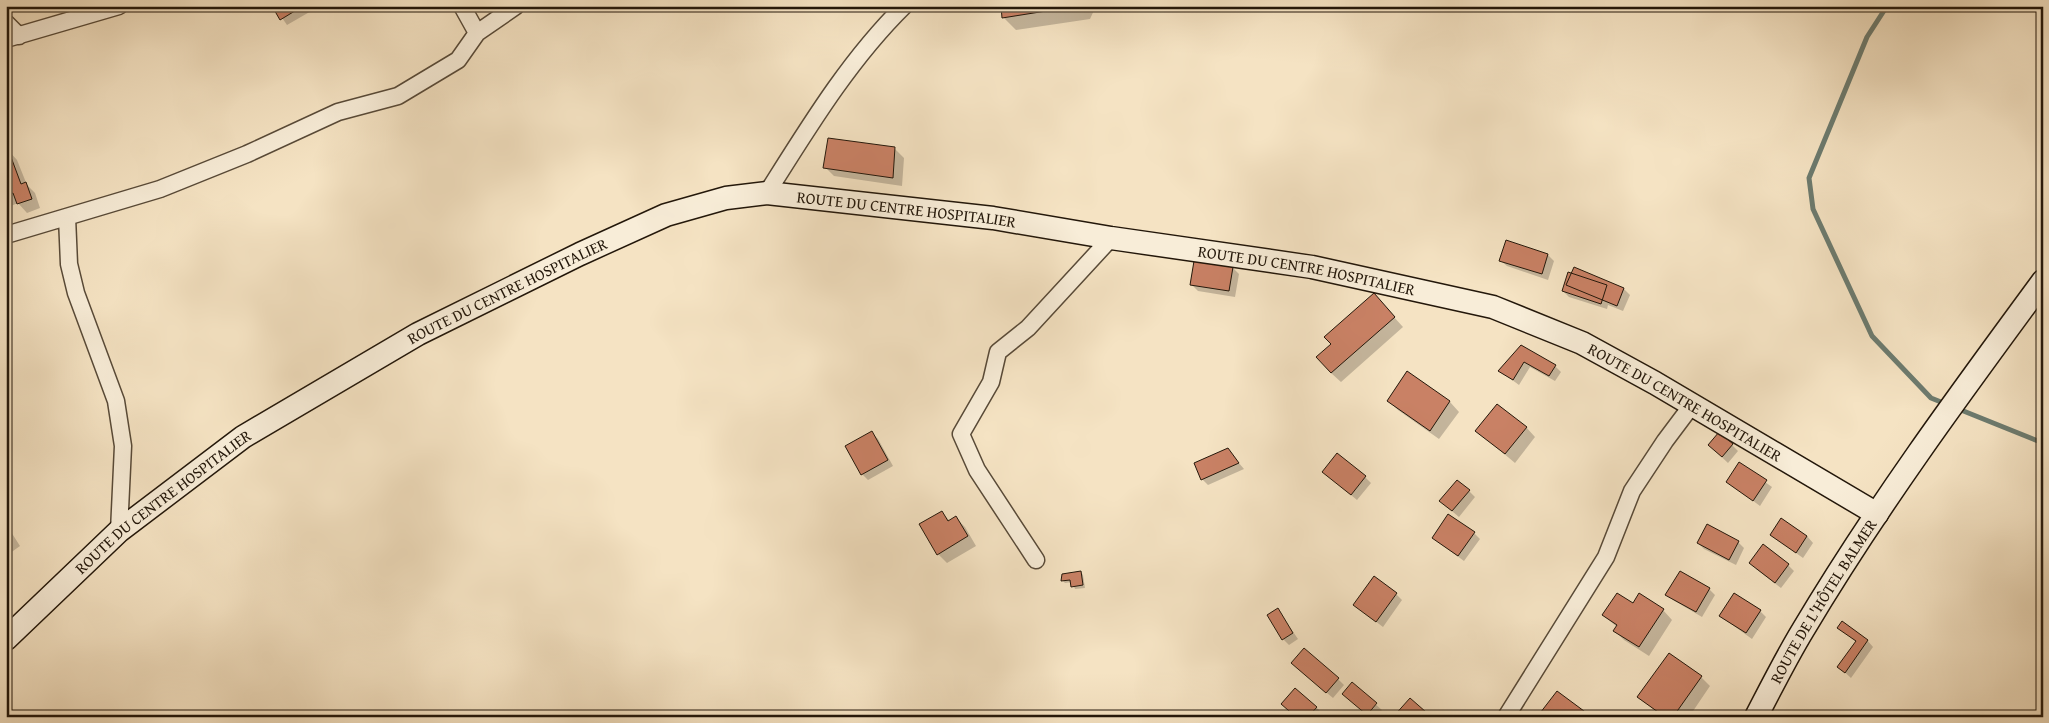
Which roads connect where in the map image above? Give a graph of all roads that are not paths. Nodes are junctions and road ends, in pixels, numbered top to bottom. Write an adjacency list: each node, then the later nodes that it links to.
1 (119, 6): 7 (street)
2 (462, 6): 6 (street)
3 (516, 6): 6 (street)
4 (904, 6): 8 (street)
5 (6, 23): 7 (street)
6 (477, 33): 9 (street)
7 (12, 38)
8 (766, 193): 11 (street, ROUTE DU CENTRE HOSPITALIER); 15 (street, ROUTE DU CENTRE HOSPITALIER)
9 (67, 217): 10 (street); 15 (street)
10 (6, 235)
11 (1111, 238): 13 (street, ROUTE DU CENTRE HOSPITALIER); 16 (street)
12 (2043, 281): 14 (street, ROUTE DE L'HÔTEL BALMER)
13 (1692, 405): 14 (street, ROUTE DU CENTRE HOSPITALIER); 18 (street)
14 (1877, 514): 19 (street, ROUTE DE L'HÔTEL BALMER)
15 (119, 531): 17 (street, ROUTE DU CENTRE HOSPITALIER)
16 (1036, 560)
17 (6, 639)
18 (1506, 717)
19 (1756, 717)

